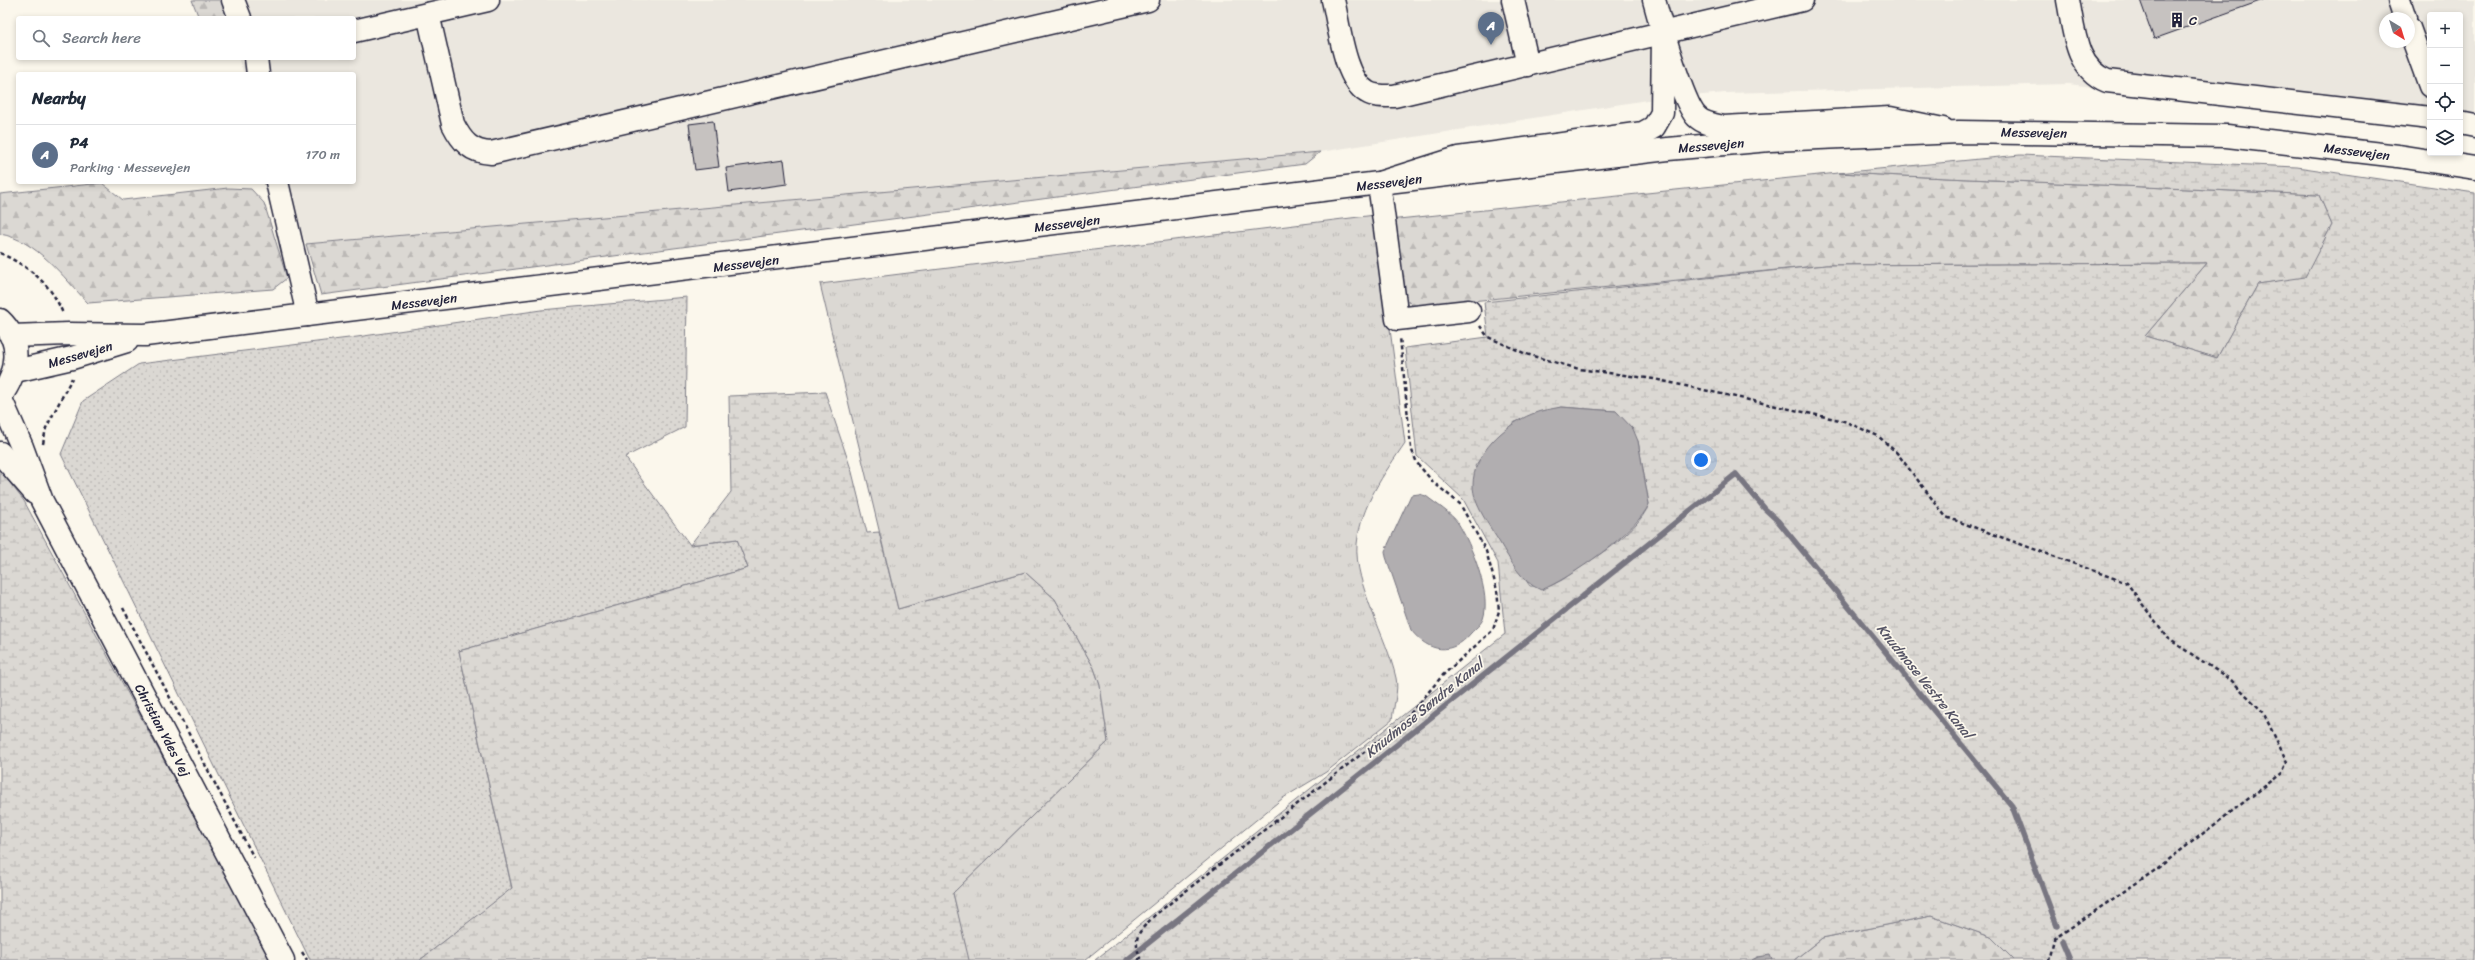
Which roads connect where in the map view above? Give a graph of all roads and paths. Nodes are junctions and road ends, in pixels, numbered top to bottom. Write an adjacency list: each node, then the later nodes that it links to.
1 (233, 0): 12 (main road)
2 (488, 0): 11 (main road)
3 (1148, 0): 11 (main road)
4 (1333, 0): 17 (main road)
5 (1513, 0): 17 (main road)
6 (1654, 0): 14 (main road)
7 (2068, 0): 20 (main road)
8 (2399, 0): 10 (main road)
9 (1795, 1): 14 (main road)
10 (2403, 12)
11 (428, 14): 13 (main road)
12 (239, 16)
13 (356, 31)
14 (1663, 34): 17 (main road); 23 (main road); 25 (main road)
15 (2415, 45): 19 (main road)
16 (256, 60): 18 (main road)
17 (1528, 65)
18 (258, 72)
19 (2429, 84)
20 (2427, 118)
21 (2463, 124): 22 (main road)
22 (2475, 126)
23 (1959, 132): 24 (main road, Messevejen); 25 (main road, Messevejen)
24 (2475, 168)
25 (1379, 183): 29 (main road, Messevejen); 30 (main road)
26 (277, 184): 29 (main road)
27 (0, 253): 31 (path)
28 (1469, 311): 30 (main road); 46 (path)
29 (306, 315): 33 (main road, Messevejen)
30 (1397, 319): 43 (path)
31 (66, 320)
32 (6, 328): 33 (main road, Messevejen); 34 (main road)
33 (145, 335): 34 (main road, Messevejen)
34 (15, 371): 36 (main road)
35 (80, 375): 37 (path)
36 (0, 398): 39 (main road, Christian Ydes Vej)
37 (42, 448)
38 (0, 453): 39 (main road, Christian Ydes Vej)
39 (42, 501): 44 (main road, Christian Ydes Vej)
40 (121, 605): 41 (path)
41 (256, 863)
42 (300, 946): 45 (path)
43 (1139, 959)
44 (283, 960)
45 (307, 960)
46 (2049, 960)

